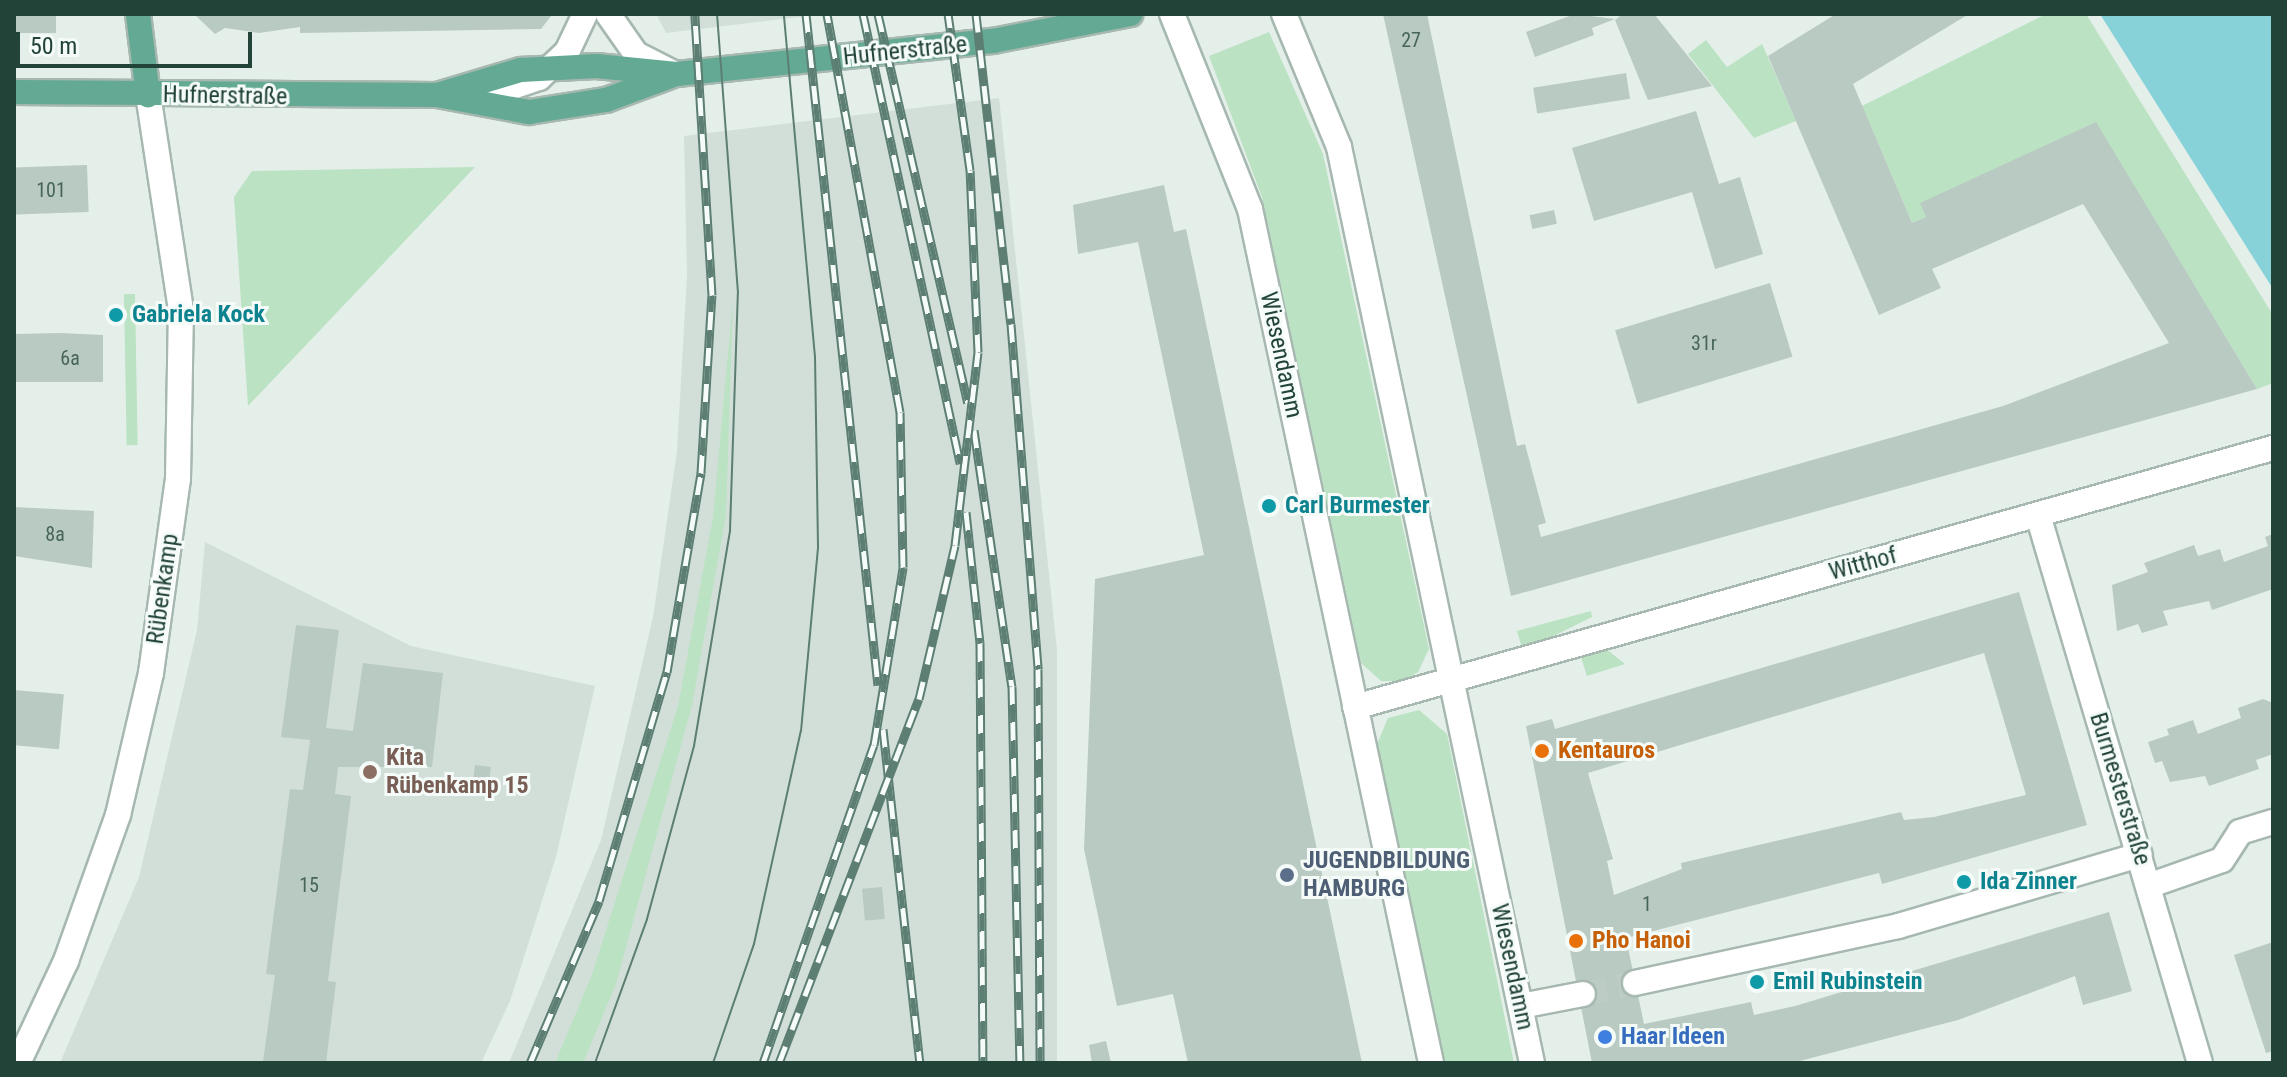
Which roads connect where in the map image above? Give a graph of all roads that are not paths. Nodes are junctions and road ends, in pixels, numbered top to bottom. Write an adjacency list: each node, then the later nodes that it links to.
1 (138, 14): 11 (main road)
2 (585, 14): 8 (street)
3 (608, 14): 9 (street)
4 (1130, 14): 7 (main road, Hufnerstraße)
5 (1172, 14): 17 (street, Wiesendamm)
6 (1284, 14): 16 (street, Wiesendamm)
7 (1074, 22): 9 (main road, Hufnerstraße)
8 (553, 67): 9 (main road, Hufnerstraße); 12 (main road, Hufnerstraße); 13 (street)
9 (677, 74): 13 (main road, Hufnerstraße)
10 (14, 92): 11 (main road, Hufnerstraße)
11 (148, 95): 12 (main road, Hufnerstraße); 24 (street, Rübenkamp)
12 (437, 95): 13 (main road, Hufnerstraße)
13 (467, 101)
14 (2273, 448): 15 (street, Witthof)
15 (2038, 515): 16 (street, Witthof); 19 (street, Burmesterstraße)
16 (1454, 682): 17 (street); 23 (street, Wiesendamm)
17 (1355, 707): 25 (street, Wiesendamm)
18 (2273, 822): 20 (street)
19 (2140, 855): 20 (street, Burmesterstraße); 21 (street)
20 (2148, 886): 27 (street, Burmesterstraße)
21 (1635, 983)
22 (1583, 994): 23 (street)
23 (1521, 1006): 26 (street, Wiesendamm)
24 (18, 1063)
25 (1431, 1063)
26 (1532, 1063)
27 (2200, 1063)

